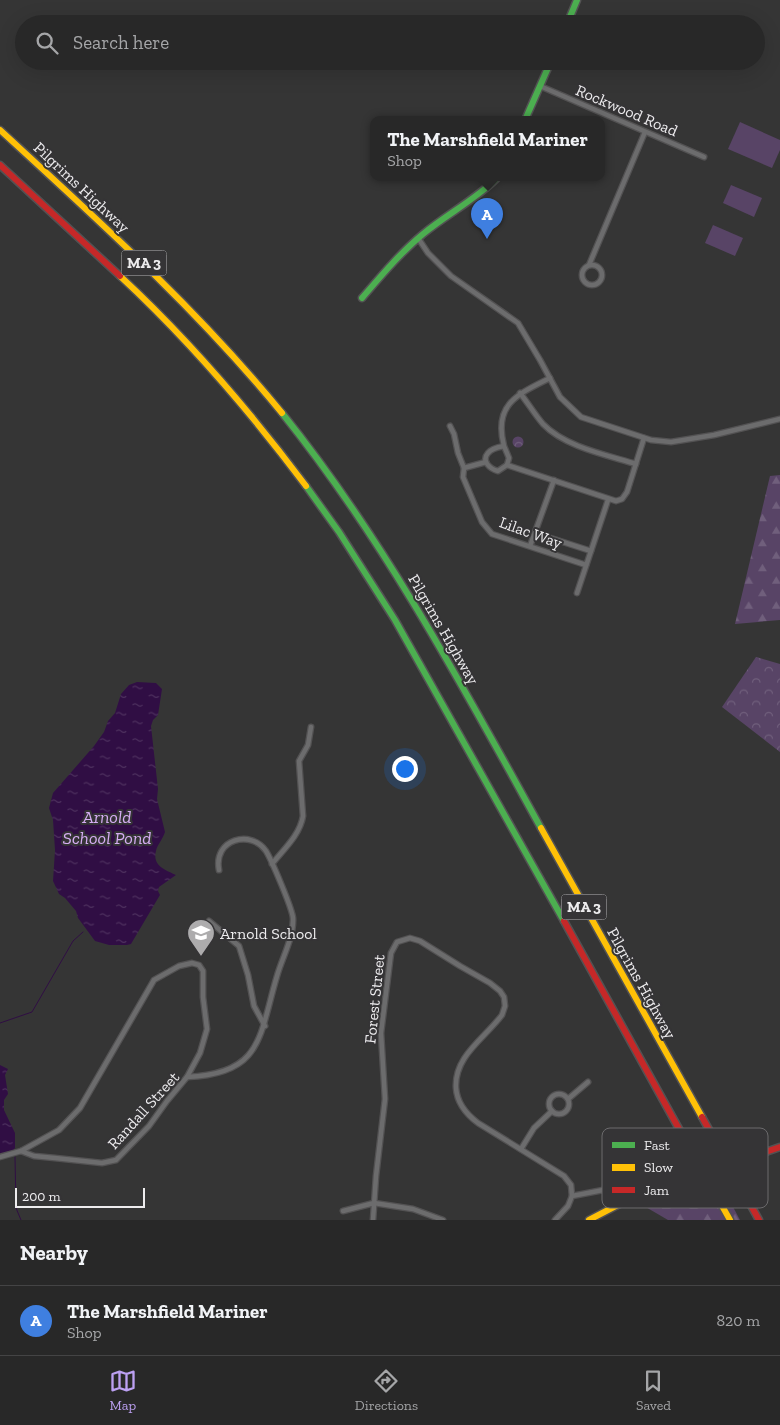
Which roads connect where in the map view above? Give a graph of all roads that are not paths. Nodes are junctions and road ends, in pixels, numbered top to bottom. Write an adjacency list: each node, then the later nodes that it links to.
1 (577, 0): 2 (main road)
2 (571, 15)
3 (547, 70): 4 (main road)
4 (540, 86): 5 (main road); 7 (street, Rockwood Road)
5 (527, 116)
6 (0, 130): 41 (main road, Pilgrims Highway / MA 3)
7 (645, 132): 8 (street, Rockwood Road); 12 (street)
8 (704, 157)
9 (0, 165): 40 (main road, MA 3)
10 (494, 181): 11 (main road)
11 (418, 238): 13 (main road); 14 (street)
12 (589, 265): 12 (street)
13 (362, 298)
14 (550, 378): 15 (street); 18 (street)
15 (520, 393): 19 (street); 21 (street)
16 (780, 419): 18 (street)
17 (450, 426): 23 (street, Lilac Way)
18 (644, 438): 21 (street)
19 (504, 446): 20 (street); 22 (street)
20 (486, 462): 22 (street); 23 (street)
21 (636, 464): 25 (street)
22 (507, 465): 24 (street)
23 (464, 468): 27 (street, Lilac Way)
24 (554, 480): 25 (street); 26 (street)
25 (608, 500): 28 (street)
26 (535, 533): 27 (street); 28 (street)
27 (530, 546): 29 (street, Lilac Way)
28 (591, 551): 29 (street)
29 (586, 565): 30 (street)
30 (577, 593)
31 (311, 727): 32 (street)
32 (272, 864): 33 (street, Randall Street); 35 (street, Randall Street)
33 (219, 870)
34 (210, 921): 35 (street)
35 (265, 1026): 36 (street, Randall Street)
36 (187, 1077): 44 (street, Randall Street); 44 (street)
37 (588, 1082): 38 (street)
38 (568, 1099): 39 (street); 39 (street)
39 (552, 1111): 43 (street)
40 (679, 1128)
41 (708, 1128)
42 (780, 1147): 45 (main road, bridge)
43 (522, 1149): 48 (street, Forest Street); 49 (street, Forest Street)
44 (21, 1150): 46 (street)
45 (768, 1151)
46 (0, 1157)
47 (602, 1190): 48 (street)
48 (572, 1196): 56 (street)
49 (374, 1203): 53 (street); 54 (street, Forest Street); 55 (street)
50 (611, 1208): 57 (main road, bridge)
51 (723, 1208): 58 (main road, MA 3)
52 (752, 1208): 59 (main road, Pilgrims Highway / MA 3)
53 (343, 1211)
54 (373, 1220)
55 (443, 1220)
56 (555, 1220)
57 (589, 1220)
58 (730, 1220)
59 (759, 1220)

